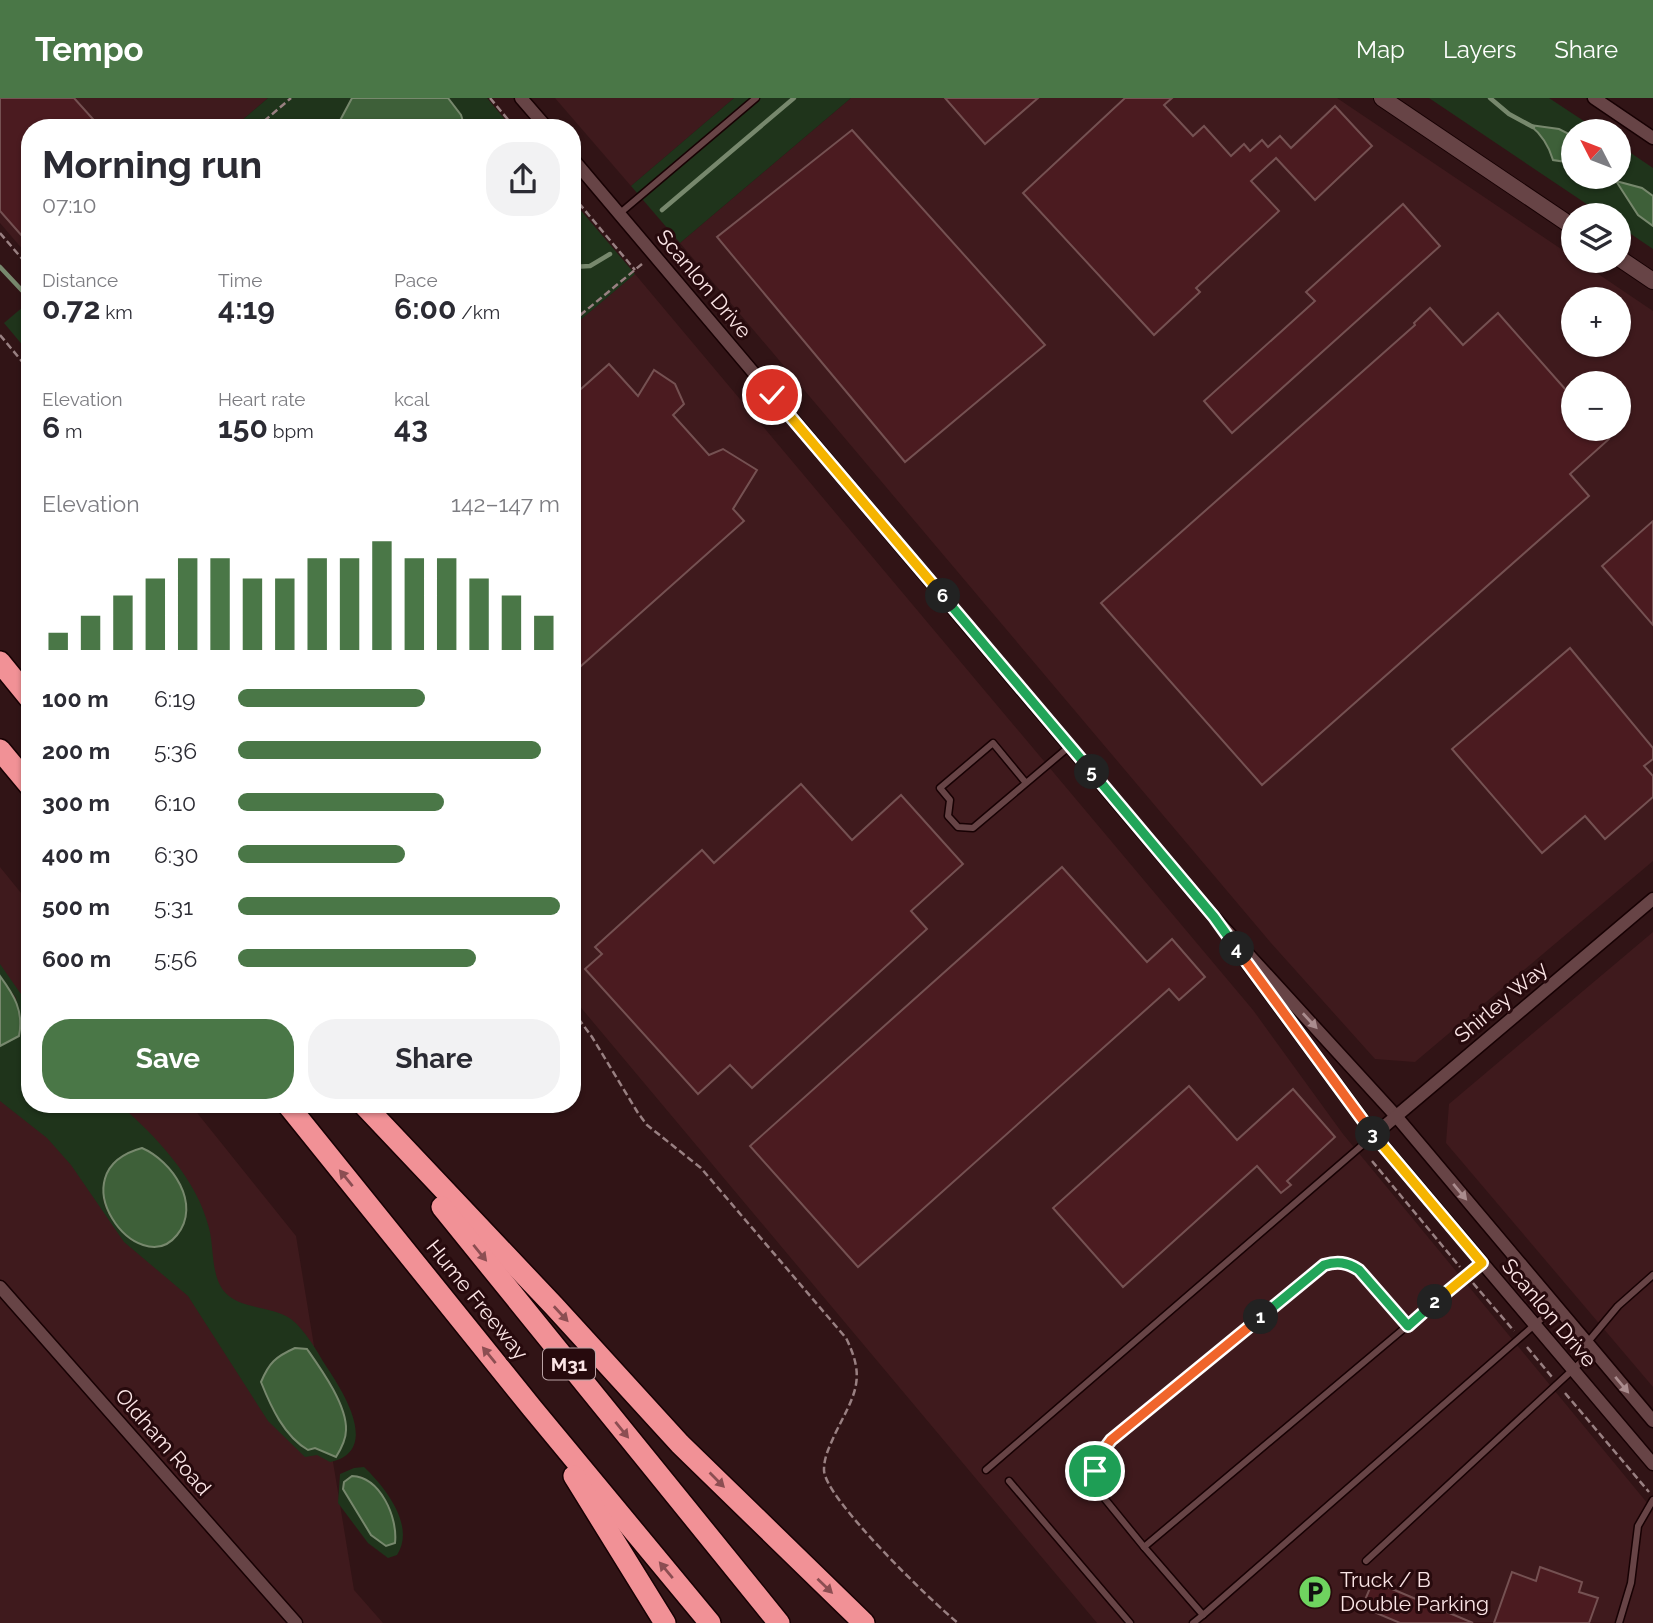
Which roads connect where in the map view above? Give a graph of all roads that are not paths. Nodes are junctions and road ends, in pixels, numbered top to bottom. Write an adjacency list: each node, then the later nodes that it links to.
1 (522, 98): 5 (street)
2 (756, 98): 8 (lane)
3 (1382, 98): 9 (street)
4 (1594, 98): 6 (street)
5 (540, 119)
6 (1653, 138)
7 (581, 168): 8 (street, Scanlon Drive)
8 (620, 214): 14 (street, Scanlon Drive)
9 (1561, 219)
10 (1631, 266): 11 (street)
11 (1653, 281)
12 (0, 662): 13 (highway)
13 (21, 688)
14 (1070, 746): 17 (lane); 19 (street, Scanlon Drive)
15 (0, 750): 16 (highway)
16 (21, 775)
17 (1027, 783): 17 (lane)
18 (1653, 899): 23 (street, Shirley Way)
19 (1214, 917): 23 (street, Scanlon Drive, one-way to 23); 24 (street, Scanlon Drive)
20 (294, 1113): 33 (highway, Hume Freeway / M31, one-way to 20)
21 (368, 1113): 45 (highway, Hume Freeway / M31, one-way to 45)
22 (370, 1113): 46 (highway, one-way to 46)
23 (1396, 1116): 24 (street, Shirley Way); 28 (street, Scanlon Drive, one-way to 28)
24 (1374, 1135): 25 (street, Scanlon Drive); 36 (lane)
25 (1482, 1263): 29 (street, Scanlon Drive); 30 (lane)
26 (1653, 1275): 31 (lane)
27 (0, 1287): 42 (street, Oldham Road)
28 (1556, 1306): 29 (lane); 31 (street, Scanlon Drive)
29 (1534, 1325): 32 (street, Scanlon Drive); 41 (lane)
30 (1408, 1326): 39 (lane); 39 (lane)
31 (1590, 1347): 32 (lane); 34 (street, Scanlon Drive, one-way to 34)
32 (1572, 1370): 35 (street, Scanlon Drive); 40 (lane)
33 (532, 1408): 43 (highway); 44 (highway, Hume Freeway / M31, one-way to 33)
34 (1653, 1421)
35 (1653, 1464)
36 (986, 1470)
37 (1009, 1480): 47 (lane)
38 (1653, 1500): 49 (lane)
39 (1144, 1547): 41 (lane)
40 (1366, 1560)
41 (1203, 1615): 48 (lane)
42 (296, 1623)
43 (665, 1623)
44 (710, 1623)
45 (779, 1623)
46 (864, 1623)
47 (1130, 1623)
48 (1193, 1623)
49 (1619, 1623)

